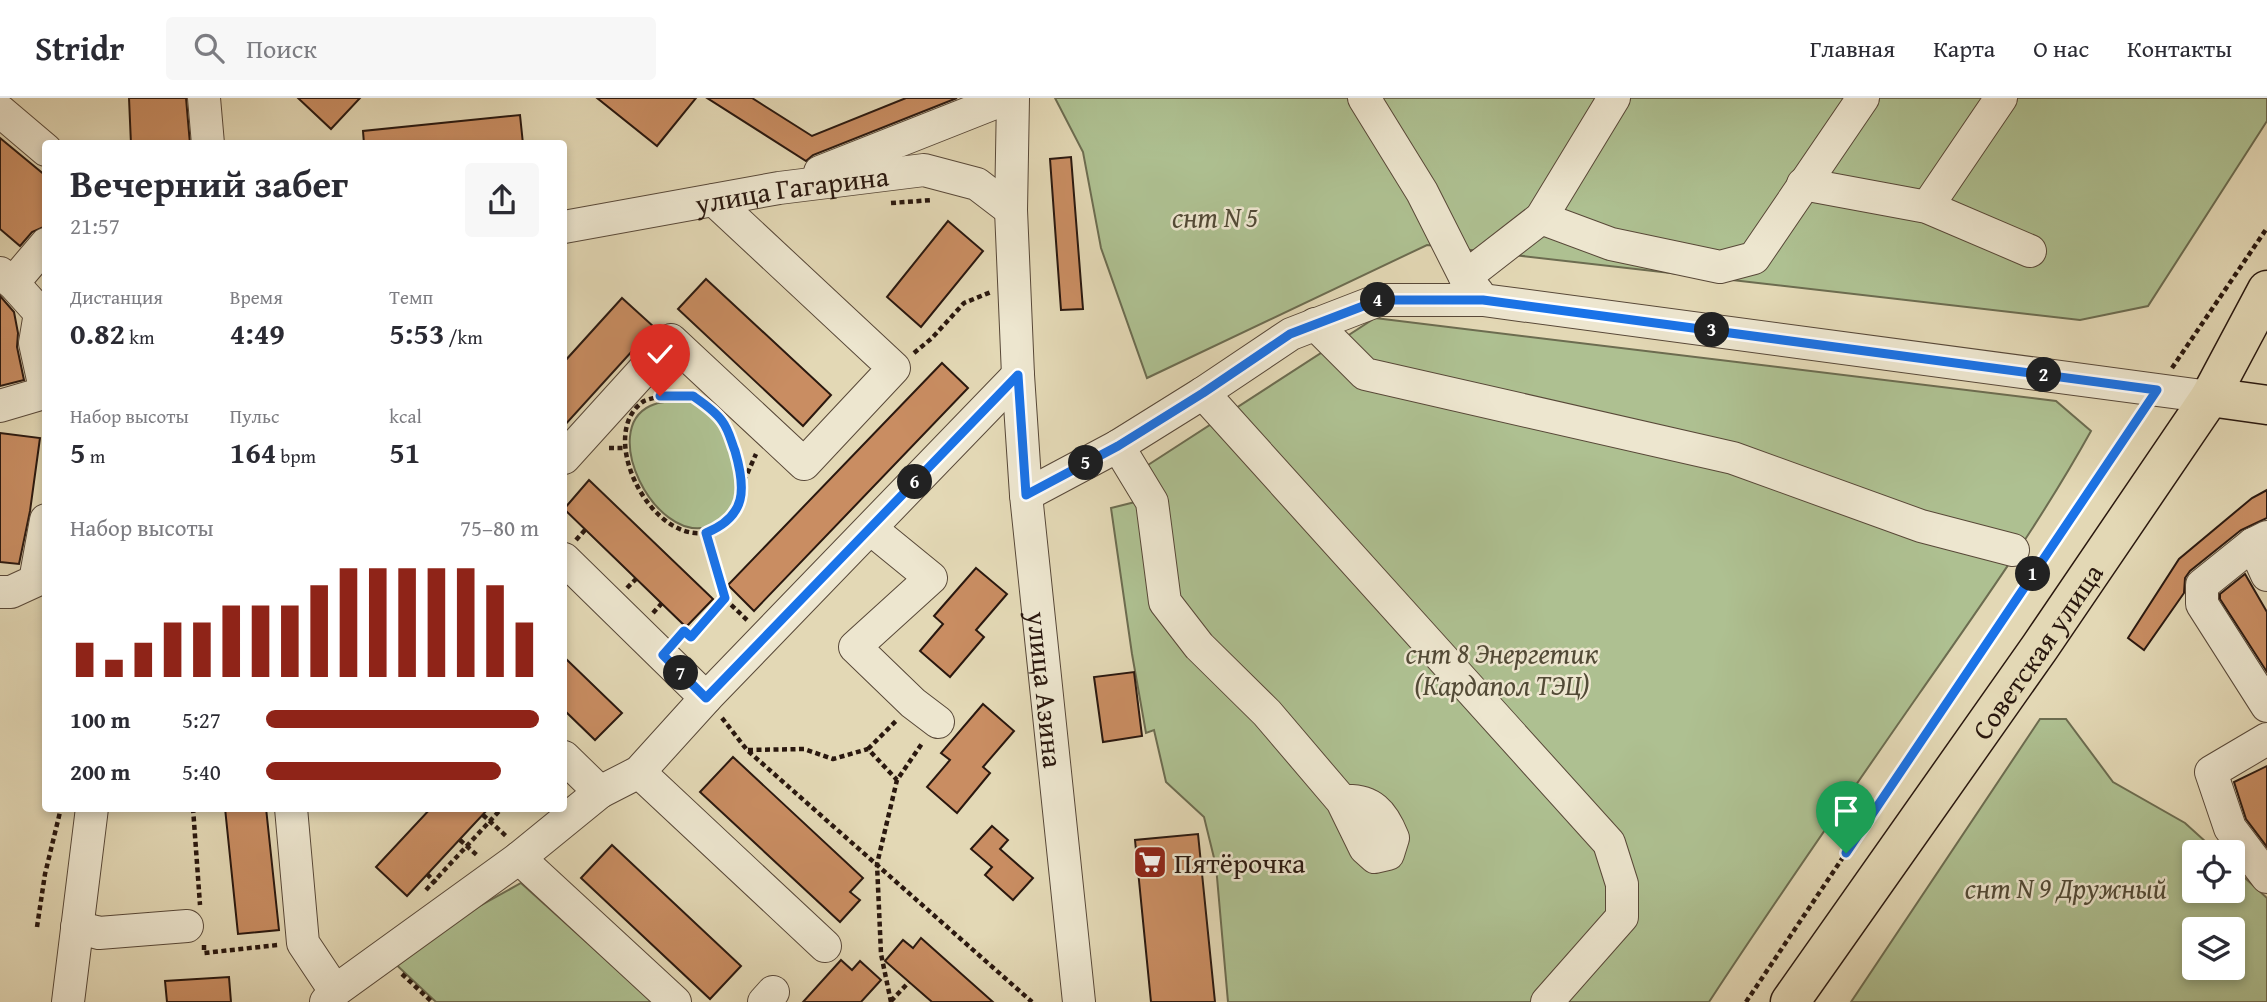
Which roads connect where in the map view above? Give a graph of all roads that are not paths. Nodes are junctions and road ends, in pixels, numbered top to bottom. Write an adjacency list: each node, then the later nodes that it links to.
1 (204, 98): 8 (street)
2 (1010, 98): 11 (street); 14 (street, улица Азина)
3 (1614, 98): 15 (street)
4 (1863, 98): 10 (street)
5 (2001, 98): 13 (street)
6 (1367, 99): 20 (street)
7 (0, 111): 9 (street)
8 (208, 140)
9 (42, 147)
10 (1803, 184): 13 (street); 15 (street)
11 (779, 188): 12 (street, улица Гагарина); 14 (street, улица Гагарина)
12 (714, 200): 16 (street, улица Гагарина); 33 (street)
13 (1927, 207): 18 (street)
14 (1011, 210): 25 (street, улица Азина)
15 (1541, 219): 20 (street)
16 (567, 226)
17 (42, 247): 19 (street)
18 (2030, 251)
19 (7, 278): 22 (street)
20 (1474, 289): 24 (street); 29 (street)
21 (2267, 290): 29 (main road, Советская улица)
22 (42, 314)
23 (42, 318): 26 (street)
24 (1315, 324): 27 (street); 38 (street)
25 (1018, 375): 34 (street, улица Азина); 35 (street)
26 (42, 378)
27 (1203, 393): 32 (street); 61 (street)
28 (42, 394): 31 (street)
29 (2210, 397): 30 (main road); 62 (main road, Советская улица)
30 (2267, 405)
31 (0, 406)
32 (1118, 446): 34 (street); 49 (street)
33 (567, 455)
34 (1026, 495): 60 (street, улица Азина)
35 (871, 529): 42 (street); 44 (street)
36 (2260, 541): 40 (street); 43 (street)
37 (42, 542): 41 (street)
38 (2013, 550)
39 (567, 562): 42 (street)
40 (2267, 575)
41 (0, 592)
42 (706, 698): 47 (street)
43 (2267, 706)
44 (925, 713)
45 (2267, 739): 53 (street)
46 (567, 760): 48 (street)
47 (639, 772): 48 (street); 56 (street)
48 (600, 792): 52 (street)
49 (1342, 801)
50 (91, 812): 54 (street)
51 (291, 812): 57 (street)
52 (519, 858): 57 (street); 59 (street)
53 (2267, 877)
54 (77, 927): 55 (street); 58 (street)
55 (197, 927)
56 (825, 946)
57 (331, 997)
58 (68, 1002)
59 (676, 1002)
60 (1079, 1002)
61 (1547, 1002)
62 (1790, 1002)

